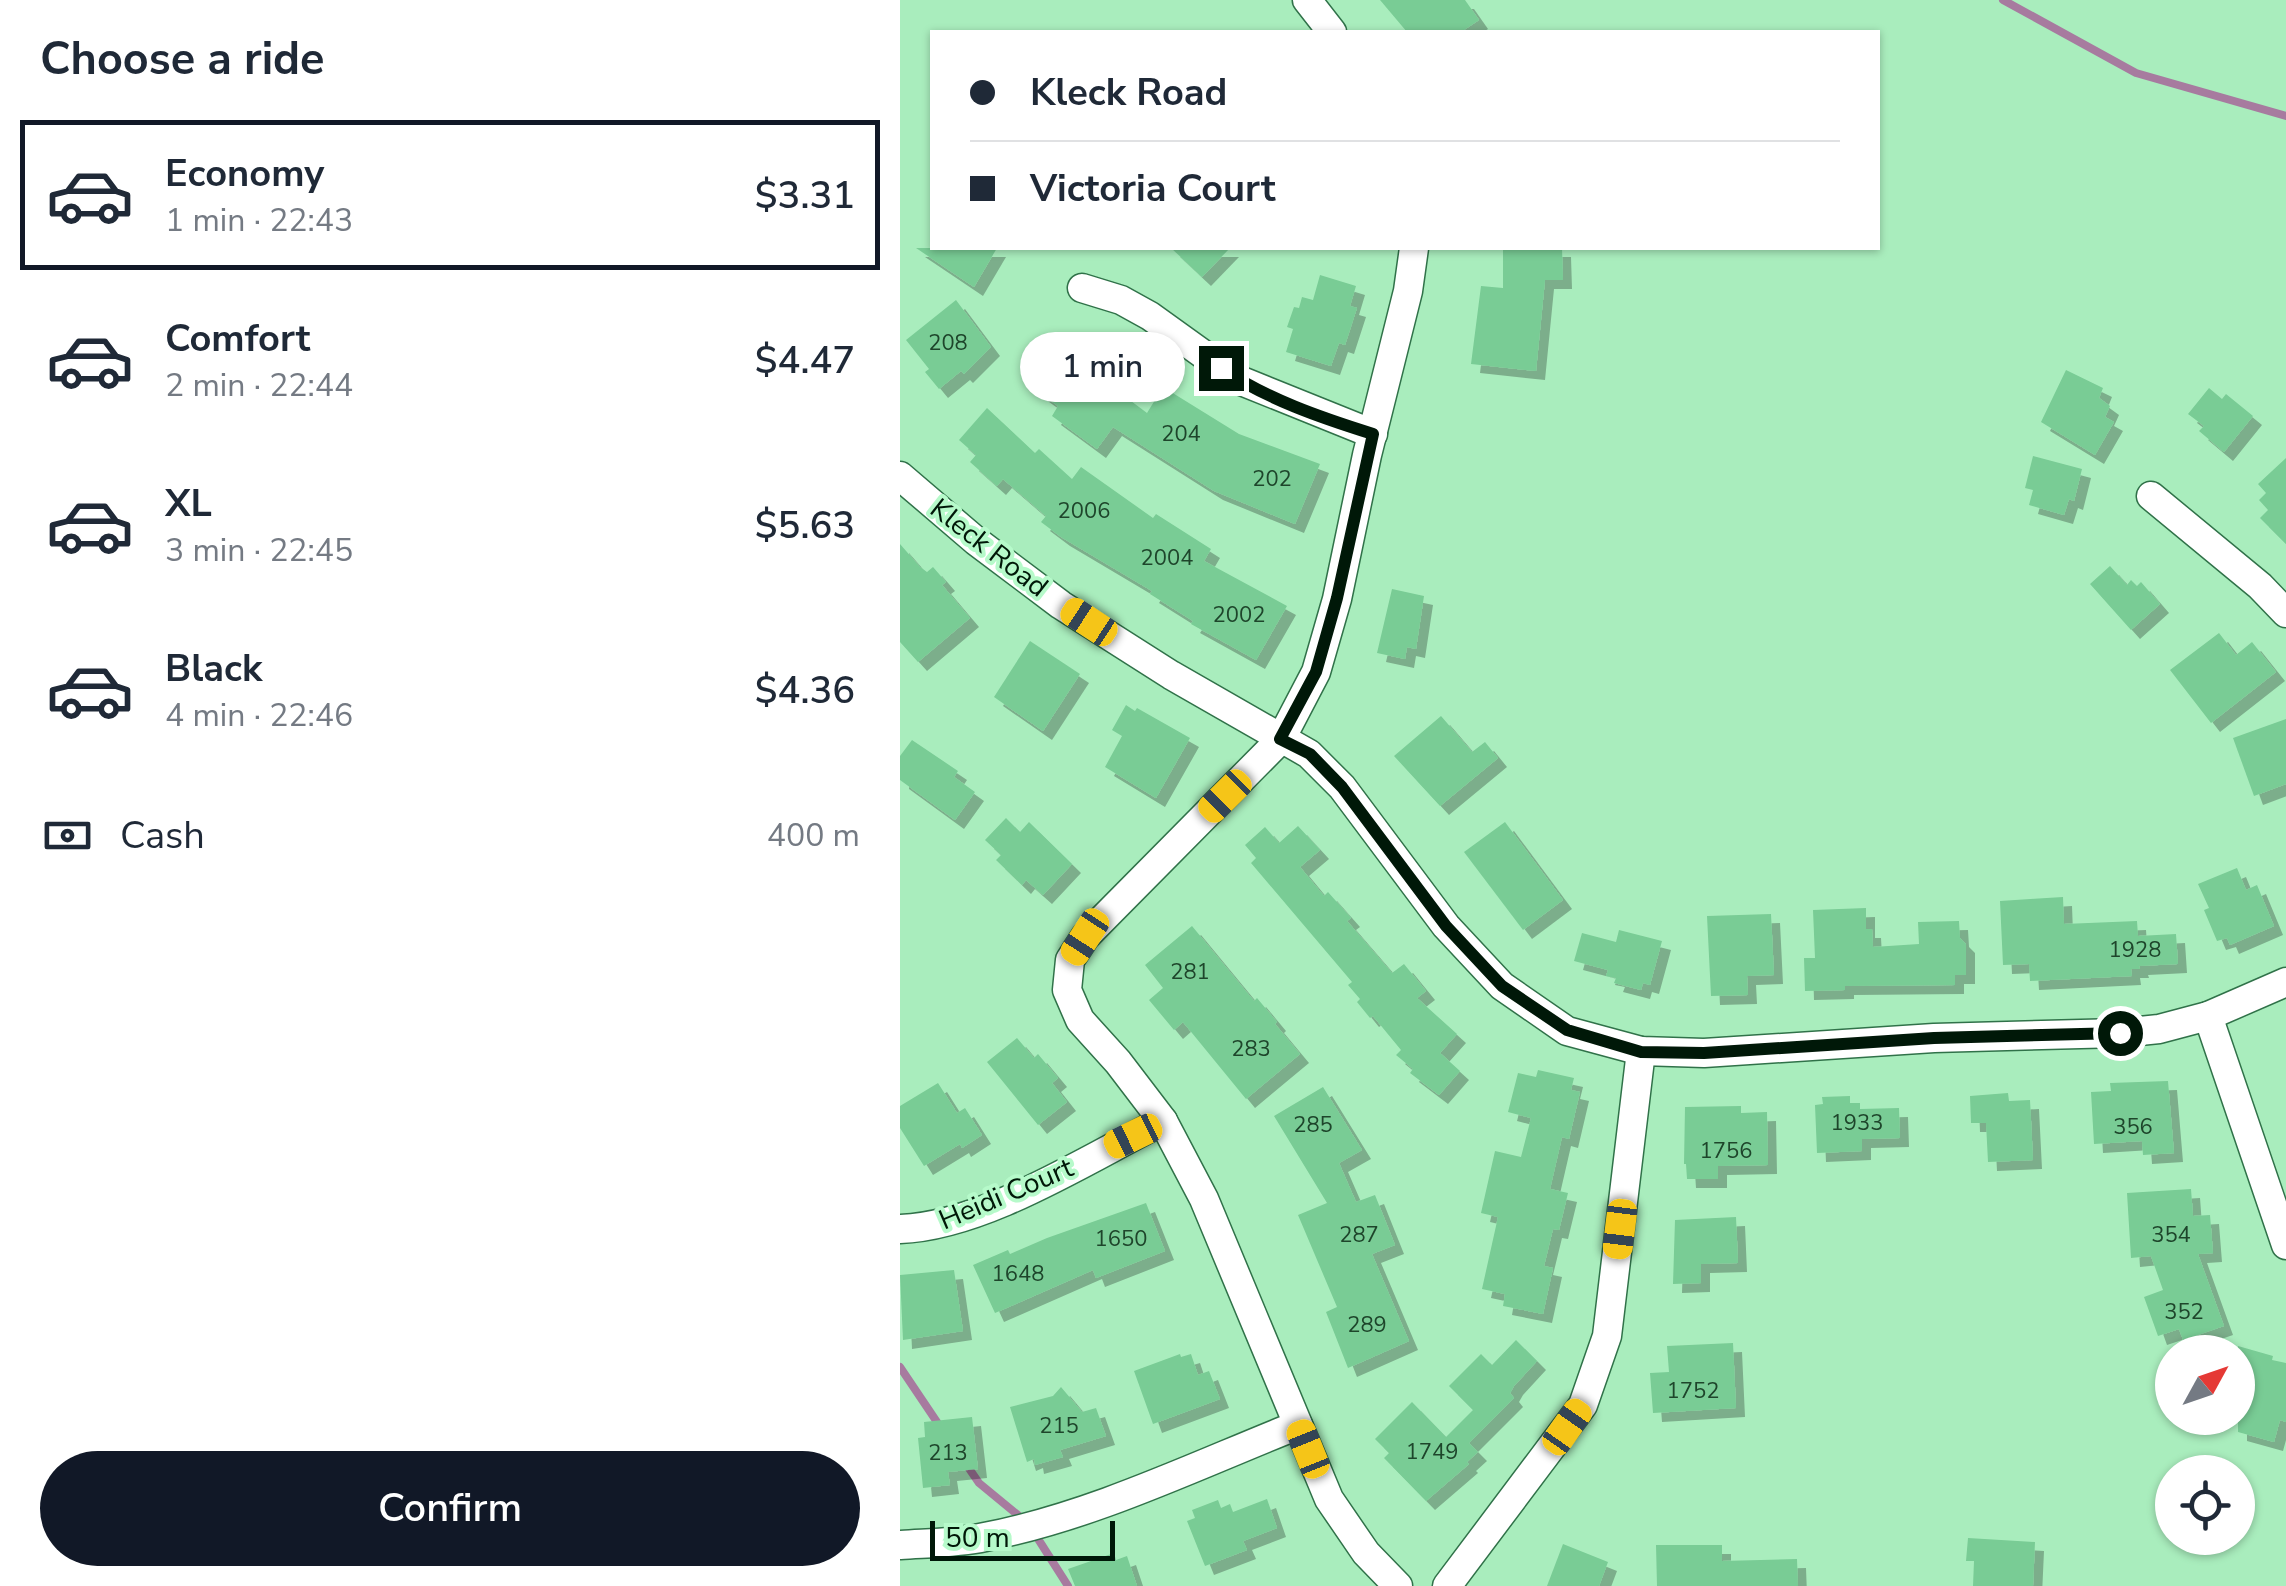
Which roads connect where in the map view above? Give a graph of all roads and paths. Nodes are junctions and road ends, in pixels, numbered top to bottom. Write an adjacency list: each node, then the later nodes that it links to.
1 (1307, 0): 2 (street)
2 (1330, 30)
3 (1414, 250): 5 (street)
4 (1082, 288): 5 (street)
5 (1373, 434): 9 (street)
6 (900, 476): 9 (street, Kleck Road)
7 (2152, 496): 8 (street)
8 (2286, 613)
9 (1280, 739): 12 (street, Kleck Road); 13 (street)
10 (2286, 982): 11 (street, Kleck Road)
11 (2208, 1016): 12 (street, Kleck Road); 15 (street)
12 (1641, 1052): 19 (street)
13 (1162, 1121): 14 (street, Heidi Court); 16 (street)
14 (900, 1229)
15 (2286, 1245)
16 (1298, 1424): 17 (street); 18 (street)
17 (900, 1545)
18 (1398, 1586)
19 (1447, 1586)

